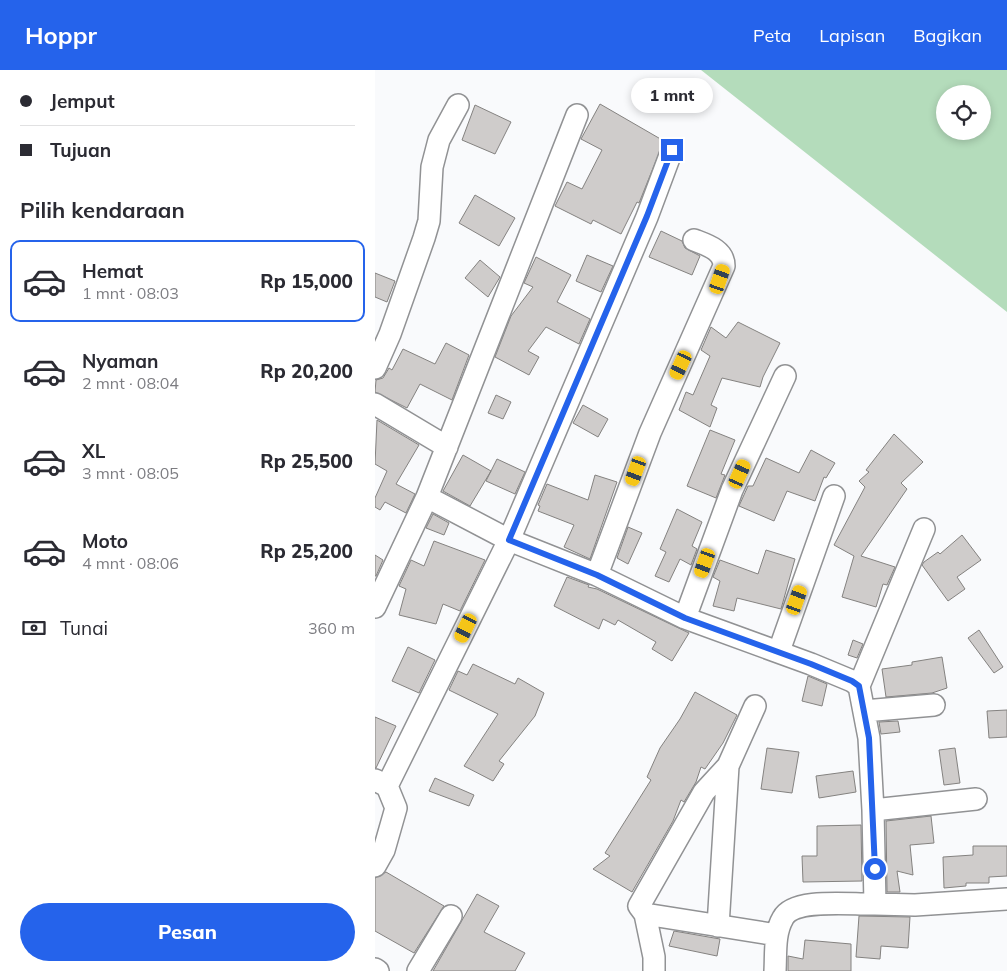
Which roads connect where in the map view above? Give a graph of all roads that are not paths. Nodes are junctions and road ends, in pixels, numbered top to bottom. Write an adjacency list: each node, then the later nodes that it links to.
1 (457, 105): 5 (street)
2 (577, 114): 8 (street)
3 (672, 150): 12 (street)
4 (695, 240): 13 (street)
5 (375, 368)
6 (785, 376): 15 (street)
7 (375, 404): 8 (street)
8 (447, 447): 10 (street)
9 (834, 496): 16 (street)
10 (427, 497): 12 (street); 14 (street)
11 (924, 529): 17 (street)
12 (509, 540): 13 (street); 22 (street)
13 (597, 575): 15 (street)
14 (375, 607)
15 (685, 618): 16 (street)
16 (779, 651): 17 (street)
17 (859, 686): 20 (street)
18 (934, 705): 20 (street)
19 (755, 706): 21 (street)
20 (864, 712): 24 (street)
21 (728, 766): 28 (street); 30 (street)
22 (381, 783): 25 (street)
23 (976, 799): 24 (street)
24 (873, 810): 27 (street)
25 (375, 866)
26 (1007, 899): 27 (street)
27 (875, 904): 31 (street)
28 (645, 914): 30 (street); 33 (street)
29 (451, 916): 32 (street)
30 (718, 926): 31 (street)
31 (777, 935): 34 (street)
32 (418, 971)
33 (654, 971)
34 (775, 971)

